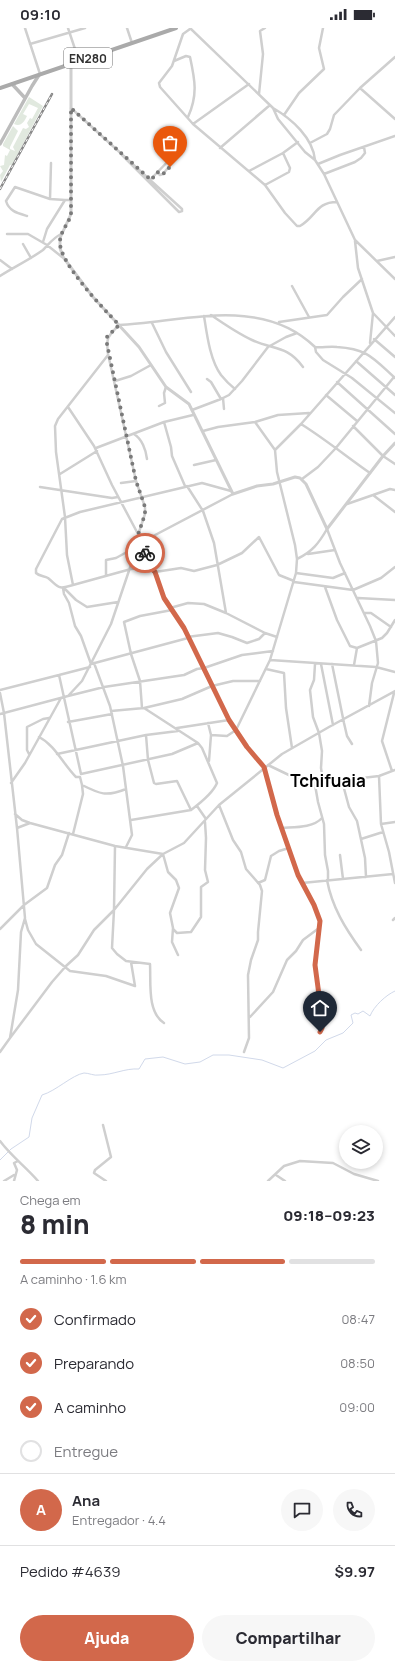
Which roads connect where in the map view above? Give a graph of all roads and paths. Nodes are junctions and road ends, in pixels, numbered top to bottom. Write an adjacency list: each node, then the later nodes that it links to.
1 (25, 28): 11 (street)
2 (68, 28): 9 (street)
3 (84, 28): 9 (street)
4 (127, 28): 10 (street)
5 (176, 28): 10 (main road, EN280)
6 (265, 28): 21 (street)
7 (323, 28): 26 (street)
8 (190, 29): 14 (street); 18 (street)
9 (70, 33): 11 (street); 13 (street)
10 (132, 43): 13 (main road, EN280)
11 (30, 44): 16 (street)
12 (395, 57): 20 (street)
13 (79, 60): 15 (main road, EN280)
14 (174, 62): 27 (street); 27 (street)
15 (71, 63): 16 (main road, EN280); 24 (street)
16 (40, 74): 17 (main road, EN280); 22 (main road)
17 (12, 84): 19 (main road, EN280); 22 (main road)
18 (249, 84): 21 (street); 29 (street)
19 (0, 88)
20 (360, 88): 28 (street); 33 (street)
21 (259, 94): 23 (street)
22 (25, 98): 34 (main road)
23 (270, 105): 25 (street); 36 (street)
24 (71, 108): 45 (street); 49 (street)
25 (273, 108): 26 (street); 32 (street)
26 (284, 114): 33 (street)
27 (188, 117): 29 (street)
28 (395, 119)
29 (194, 124): 36 (street)
30 (395, 136): 35 (street)
31 (159, 140): 38 (street)
32 (298, 142): 37 (street); 39 (street)
33 (310, 143): 39 (street)
34 (0, 144)
35 (364, 147): 41 (street); 44 (street)
36 (220, 148): 42 (street)
37 (283, 153): 42 (street); 46 (street)
38 (174, 155): 43 (street); 43 (street)
39 (315, 160): 41 (street)
40 (51, 163): 47 (street)
41 (318, 164): 44 (street)
42 (249, 171): 46 (street)
43 (158, 172): 45 (street)
44 (324, 174): 50 (street)
45 (150, 181): 45 (street)
46 (265, 185): 50 (street)
47 (50, 199): 48 (street); 51 (street)
48 (65, 200): 49 (street); 55 (street)
49 (71, 200): 53 (street)
50 (337, 202): 54 (street)
51 (27, 216)
52 (7, 234): 55 (street)
53 (61, 234): 57 (street); 58 (street)
54 (355, 240): 62 (street); 65 (street)
55 (43, 242): 57 (street)
56 (23, 244): 60 (street)
57 (48, 245): 58 (street); 60 (street)
58 (63, 257): 75 (street)
59 (395, 257): 62 (street)
60 (31, 258): 63 (street)
61 (0, 260): 63 (street)
62 (377, 261): 66 (street)
63 (12, 269): 64 (street)
64 (0, 276)
65 (362, 279): 68 (street); 71 (street)
66 (395, 279)
67 (292, 286): 71 (street)
68 (373, 313): 76 (street); 80 (street)
69 (211, 315): 70 (street); 73 (street); 81 (street)
70 (204, 316): 74 (street); 96 (street)
71 (309, 317): 73 (street)
72 (395, 317): 76 (street)
73 (278, 322): 77 (street)
74 (152, 323): 75 (street); 97 (street)
75 (119, 325): 84 (street); 87 (street)
76 (386, 327): 78 (street); 79 (street)
77 (298, 333): 81 (street); 82 (street)
78 (395, 336)
79 (374, 339): 80 (street); 85 (street)
80 (370, 344): 83 (street)
81 (268, 347): 88 (street); 96 (street)
82 (315, 347): 83 (street); 89 (street)
83 (363, 351): 86 (street); 90 (street)
84 (108, 354): 92 (street); 103 (street)
85 (395, 357)
86 (356, 361): 89 (street); 95 (street)
87 (151, 365): 92 (street); 94 (street)
88 (303, 367)
89 (345, 373): 93 (street); 101 (street)
90 (395, 377): 95 (street)
91 (207, 380): 100 (street)
92 (115, 381): 118 (street)
93 (337, 382): 98 (street); 105 (street)
94 (166, 387): 102 (street); 106 (street)
95 (386, 388): 99 (street); 101 (street)
96 (235, 389): 100 (street)
97 (191, 392)
98 (326, 395): 107 (street); 110 (street)
99 (395, 395)
100 (222, 398): 104 (street); 106 (street)
101 (377, 398): 105 (street); 108 (street)
102 (159, 406)
103 (68, 407): 121 (street); 129 (street)
104 (224, 409)
105 (367, 409): 110 (street); 117 (street)
106 (192, 410): 109 (street)
107 (310, 412): 112 (street); 113 (street)
108 (395, 413)
109 (193, 415): 111 (street); 115 (street)
110 (357, 421): 114 (street)
111 (164, 422): 116 (street); 134 (street)
112 (255, 422): 115 (street); 122 (street)
113 (300, 424): 120 (street); 122 (street)
114 (353, 426): 120 (street); 123 (street)
115 (203, 431): 125 (street)
116 (133, 434): 118 (street); 124 (street)
117 (395, 434)
118 (126, 436): 121 (street); 131 (street)
119 (395, 443): 123 (street)
120 (335, 449): 128 (street); 130 (street)
121 (96, 450): 129 (street); 140 (street)
122 (275, 450): 132 (street)
123 (383, 456): 126 (street); 128 (street)
124 (148, 459)
125 (216, 460): 127 (street); 138 (street)
126 (395, 464)
127 (194, 465)
128 (370, 473): 143 (street)
129 (60, 474): 136 (street)
130 (302, 478): 132 (street); 147 (street)
131 (136, 481): 133 (street); 141 (street)
132 (279, 482): 138 (street); 153 (street)
133 (121, 483)
134 (186, 486): 138 (street); 141 (street); 144 (street)
135 (40, 487): 136 (street)
136 (62, 490): 140 (street); 146 (street)
137 (395, 490): 139 (street)
138 (232, 493): 144 (street)
139 (373, 495): 143 (street); 145 (street)
140 (118, 497): 142 (street)
141 (142, 497): 142 (street); 148 (street)
142 (121, 502): 146 (street); 148 (street)
143 (346, 504): 147 (street)
144 (203, 511): 149 (street); 154 (street)
145 (395, 512)
146 (65, 517): 163 (street); 165 (street)
147 (327, 529): 151 (street); 152 (street)
148 (138, 535): 149 (street)
149 (141, 542): 150 (street); 155 (street)
150 (137, 546): 157 (street); 161 (street)
151 (335, 550): 152 (street); 160 (street)
152 (307, 554): 153 (street)
153 (297, 559): 159 (street)
154 (217, 565): 158 (street); 162 (street); 171 (street)
155 (150, 567): 157 (street); 158 (street)
156 (395, 567): 166 (street)
157 (131, 569): 161 (street); 169 (street)
158 (155, 572): 170 (street)
159 (296, 573): 160 (street); 162 (street)
160 (345, 573): 166 (street)
161 (106, 576): 163 (street)
162 (294, 582): 164 (street); 177 (street)
163 (73, 585): 165 (street)
164 (325, 587): 166 (street); 179 (street)
165 (63, 588): 169 (street); 183 (street)
166 (353, 590): 167 (street)
167 (358, 598): 168 (street); 172 (street)
168 (395, 600)
169 (118, 602): 183 (street)
170 (171, 609): 171 (street); 176 (street); 181 (street)
171 (226, 613): 175 (street)
172 (364, 613): 174 (street); 178 (street)
173 (395, 620): 174 (street)
174 (391, 627): 178 (street)
175 (265, 633): 176 (street); 177 (street)
176 (188, 637): 181 (street); 189 (street)
177 (277, 637): 180 (street)
178 (376, 641): 179 (street); 188 (street)
179 (357, 648): 187 (street)
180 (273, 651): 182 (street); 189 (street)
181 (131, 654): 183 (street); 193 (street)
182 (270, 660): 184 (street); 190 (street)
183 (92, 664): 192 (street); 196 (street); 199 (street)
184 (315, 664): 185 (street); 214 (street)
185 (321, 664): 186 (street); 211 (street)
186 (332, 664): 187 (street); 207 (street)
187 (354, 665): 188 (street)
188 (376, 667): 191 (street); 201 (street)
189 (204, 668): 193 (street); 195 (street)
190 (266, 670): 194 (street); 221 (street)
191 (395, 672)
192 (59, 675): 197 (street); 200 (street)
193 (140, 681): 196 (street); 202 (street)
194 (260, 681): 195 (street); 213 (street)
195 (212, 686): 202 (street); 208 (street)
196 (104, 687): 199 (street); 203 (street)
197 (0, 691): 204 (street)
198 (394, 692): 201 (street); 230 (street)
199 (68, 696): 200 (street)
200 (62, 698): 204 (street); 206 (street); 209 (street)
201 (369, 706): 207 (street)
202 (143, 708): 203 (street); 212 (street)
203 (112, 712): 209 (street); 218 (street)
204 (4, 713): 205 (street); 236 (street)
205 (0, 714)
206 (50, 718): 217 (street); 224 (street)
207 (343, 719): 211 (street); 220 (street)
208 (229, 720): 210 (street); 213 (street)
209 (68, 722): 222 (street)
210 (208, 723): 212 (street); 215 (street)
211 (333, 725): 214 (street)
212 (178, 730): 216 (street); 219 (street)
213 (236, 730): 215 (street); 229 (street)
214 (319, 733): 221 (street); 234 (street)
215 (211, 734): 226 (street)
216 (146, 735): 218 (street); 225 (street)
217 (39, 736): 223 (street); 224 (street)
218 (117, 741): 222 (street); 228 (street)
219 (198, 743): 225 (street); 226 (street)
220 (352, 744)
221 (292, 748): 227 (street)
222 (75, 750): 223 (street); 231 (street)
223 (57, 754): 231 (street)
224 (29, 755): 236 (street)
225 (148, 760): 228 (street); 241 (street)
226 (209, 764): 240 (street)
227 (268, 765): 229 (street); 233 (street)
228 (123, 766): 231 (street); 238 (street)
229 (264, 767): 239 (street); 250 (street)
230 (393, 771): 232 (street)
231 (80, 776): 237 (street)
232 (379, 776): 235 (street); 248 (street)
233 (314, 779): 234 (street); 243 (street)
234 (323, 781): 235 (street)
235 (342, 781): 254 (street)
236 (11, 783): 242 (street)
237 (82, 785): 238 (street); 253 (street)
238 (126, 789): 244 (street)
239 (219, 805): 245 (street); 264 (street)
240 (197, 806): 241 (street); 245 (street)
241 (191, 810): 244 (street)
242 (14, 814): 246 (street); 249 (street)
243 (322, 817): 250 (street); 263 (street)
244 (131, 820): 256 (street)
245 (205, 821): 258 (street); 271 (street)
246 (30, 822): 249 (street); 252 (street)
247 (395, 822): 248 (street)
248 (381, 824): 251 (street)
249 (17, 828): 267 (street)
250 (282, 828): 257 (street)
251 (383, 832): 254 (street); 260 (street)
252 (69, 833): 253 (street); 267 (street)
253 (73, 834): 255 (street)
254 (361, 839): 261 (street)
255 (115, 846): 256 (street); 268 (street)
256 (126, 847): 258 (street)
257 (289, 848): 264 (street); 265 (street)
258 (163, 854): 268 (street); 271 (street)
259 (340, 855): 262 (street)
260 (393, 874): 261 (street); 266 (street)
261 (366, 877): 262 (street)
262 (342, 879): 263 (street)
263 (327, 880): 265 (street); 273 (street)
264 (258, 883): 277 (street)
265 (302, 883): 270 (street)
266 (395, 883)
267 (24, 905): 269 (street); 272 (street)
268 (114, 910): 275 (street); 276 (street)
269 (25, 918): 276 (street); 280 (street)
270 (319, 927): 277 (street); 279 (street)
271 (173, 928): 274 (street)
272 (0, 929)
273 (360, 950)
274 (178, 955)
275 (131, 962): 276 (street); 278 (street)
276 (66, 966): 280 (street)
277 (249, 1018): 282 (street)
278 (164, 1024)
279 (320, 1032)
280 (10, 1038): 281 (street)
281 (0, 1052)
282 (244, 1052)
283 (103, 1126): 291 (street)
284 (0, 1141): 285 (street)
285 (18, 1161): 286 (street); 290 (street)
286 (15, 1174): 288 (street); 289 (street)
287 (276, 1174): 292 (street); 293 (street); 294 (street)
288 (4, 1181)
289 (14, 1181)
290 (38, 1181)
291 (106, 1181)
292 (268, 1181)
293 (285, 1181)
294 (378, 1181)

